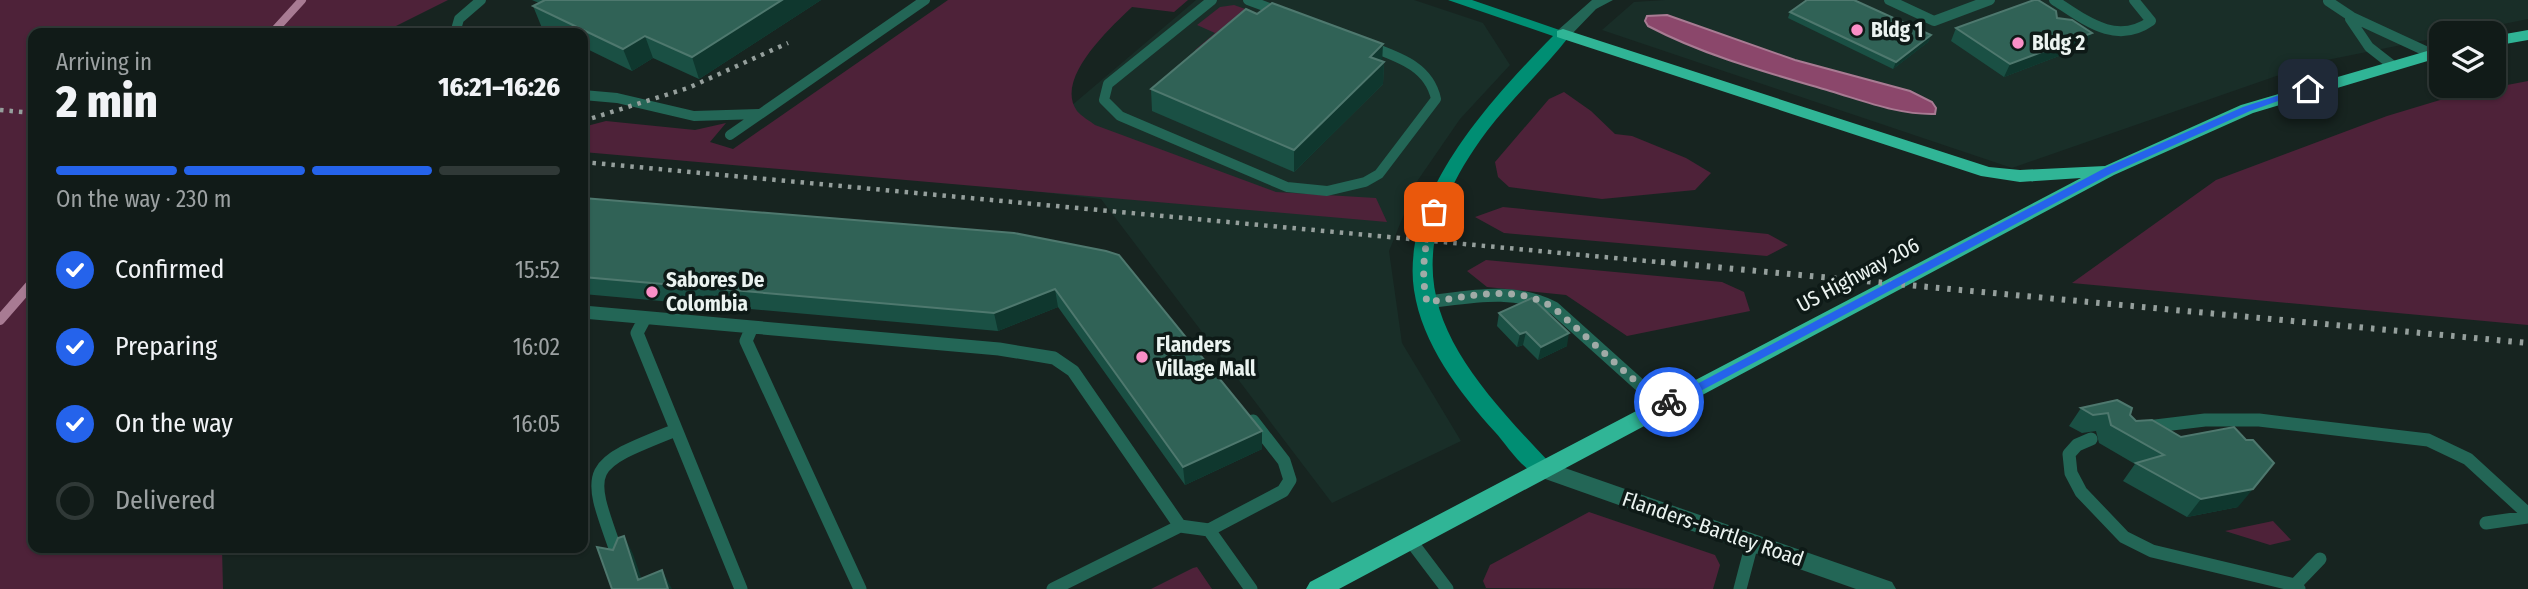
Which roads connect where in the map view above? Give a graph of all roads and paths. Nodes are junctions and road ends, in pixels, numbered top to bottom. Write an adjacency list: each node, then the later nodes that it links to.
1 (481, 0): 14 (lane)
2 (925, 0): 23 (lane)
3 (1212, 0): 18 (lane)
4 (1248, 0): 12 (lane)
5 (1456, 0): 15 (main road)
6 (1605, 0): 15 (street)
7 (1889, 0): 8 (lane)
8 (1990, 0)
9 (2054, 0): 10 (lane)
10 (2134, 0)
11 (2328, 1): 13 (lane)
12 (1290, 16)
13 (2350, 19): 19 (lane); 21 (lane)
14 (456, 28)
15 (1563, 34): 25 (highway); 26 (main road)
16 (2528, 35): 17 (highway)
17 (2506, 39)
18 (1363, 44)
19 (2429, 49)
20 (2429, 55): 21 (highway, US Highway 206)
21 (2392, 65): 25 (highway, US Highway 206)
22 (588, 95): 23 (lane)
23 (760, 114): 24 (lane)
24 (730, 135)
25 (2108, 171): 30 (highway, US Highway 206)
26 (1427, 302): 30 (lane); 35 (main road)
27 (588, 312): 28 (lane)
28 (645, 318): 29 (lane); 32 (lane)
29 (752, 327): 38 (lane); 46 (lane)
30 (1662, 405): 35 (highway, US Highway 206)
31 (1245, 411): 39 (lane)
32 (676, 429): 42 (lane); 45 (lane)
33 (2127, 431): 36 (lane)
34 (2091, 439): 44 (lane)
35 (1542, 469): 40 (highway, US Highway 206); 41 (street, Flanders-Bartley Road)
36 (2528, 515): 37 (lane)
37 (2486, 523)
38 (1180, 526): 39 (lane); 47 (lane)
39 (1209, 530): 48 (lane)
40 (1410, 540): 49 (highway, US Highway 206); 50 (lane)
41 (1752, 543): 51 (lane); 52 (street, Flanders-Bartley Road)
42 (619, 559)
43 (2320, 559): 44 (lane)
44 (2297, 587)
45 (741, 589)
46 (860, 589)
47 (1053, 589)
48 (1251, 589)
49 (1318, 589)
50 (1447, 589)
51 (1740, 589)
52 (1884, 589)

